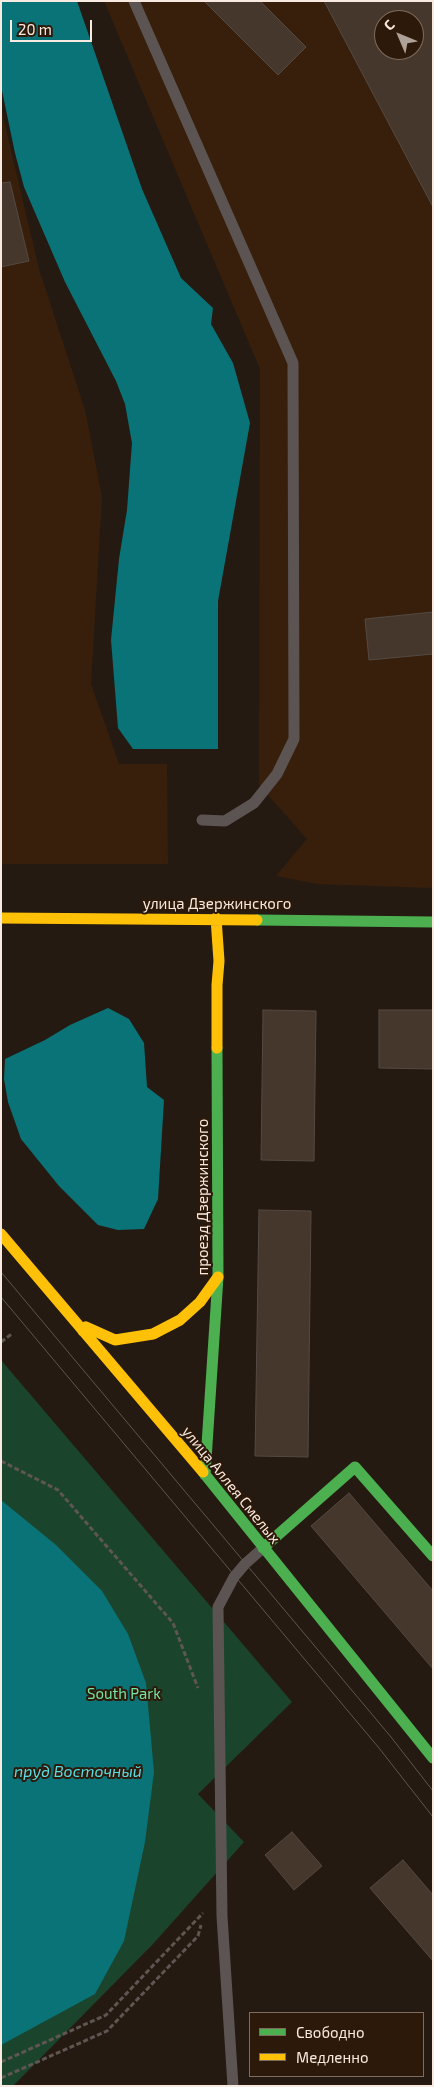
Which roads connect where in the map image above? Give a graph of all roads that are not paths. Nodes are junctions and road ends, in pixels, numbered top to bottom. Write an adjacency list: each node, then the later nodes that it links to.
1 (134, 1): 2 (lane)
2 (202, 820)
3 (1, 918): 4 (main road, улица Дзержинского)
4 (216, 918): 5 (main road, улица Дзержинского); 7 (main road, проезд Дзержинского)
5 (433, 922)
6 (1, 1234): 8 (main road, улица Аллея Смелых)
7 (218, 1277): 8 (main road); 9 (main road, проезд Дзержинского)
8 (83, 1331): 9 (main road, улица Аллея Смелых)
9 (206, 1475): 10 (main road, улица Аллея Смелых)
10 (263, 1548): 11 (main road); 12 (main road, улица Аллея Смелых); 13 (lane)
11 (433, 1556)
12 (433, 1758)
13 (233, 2086)

